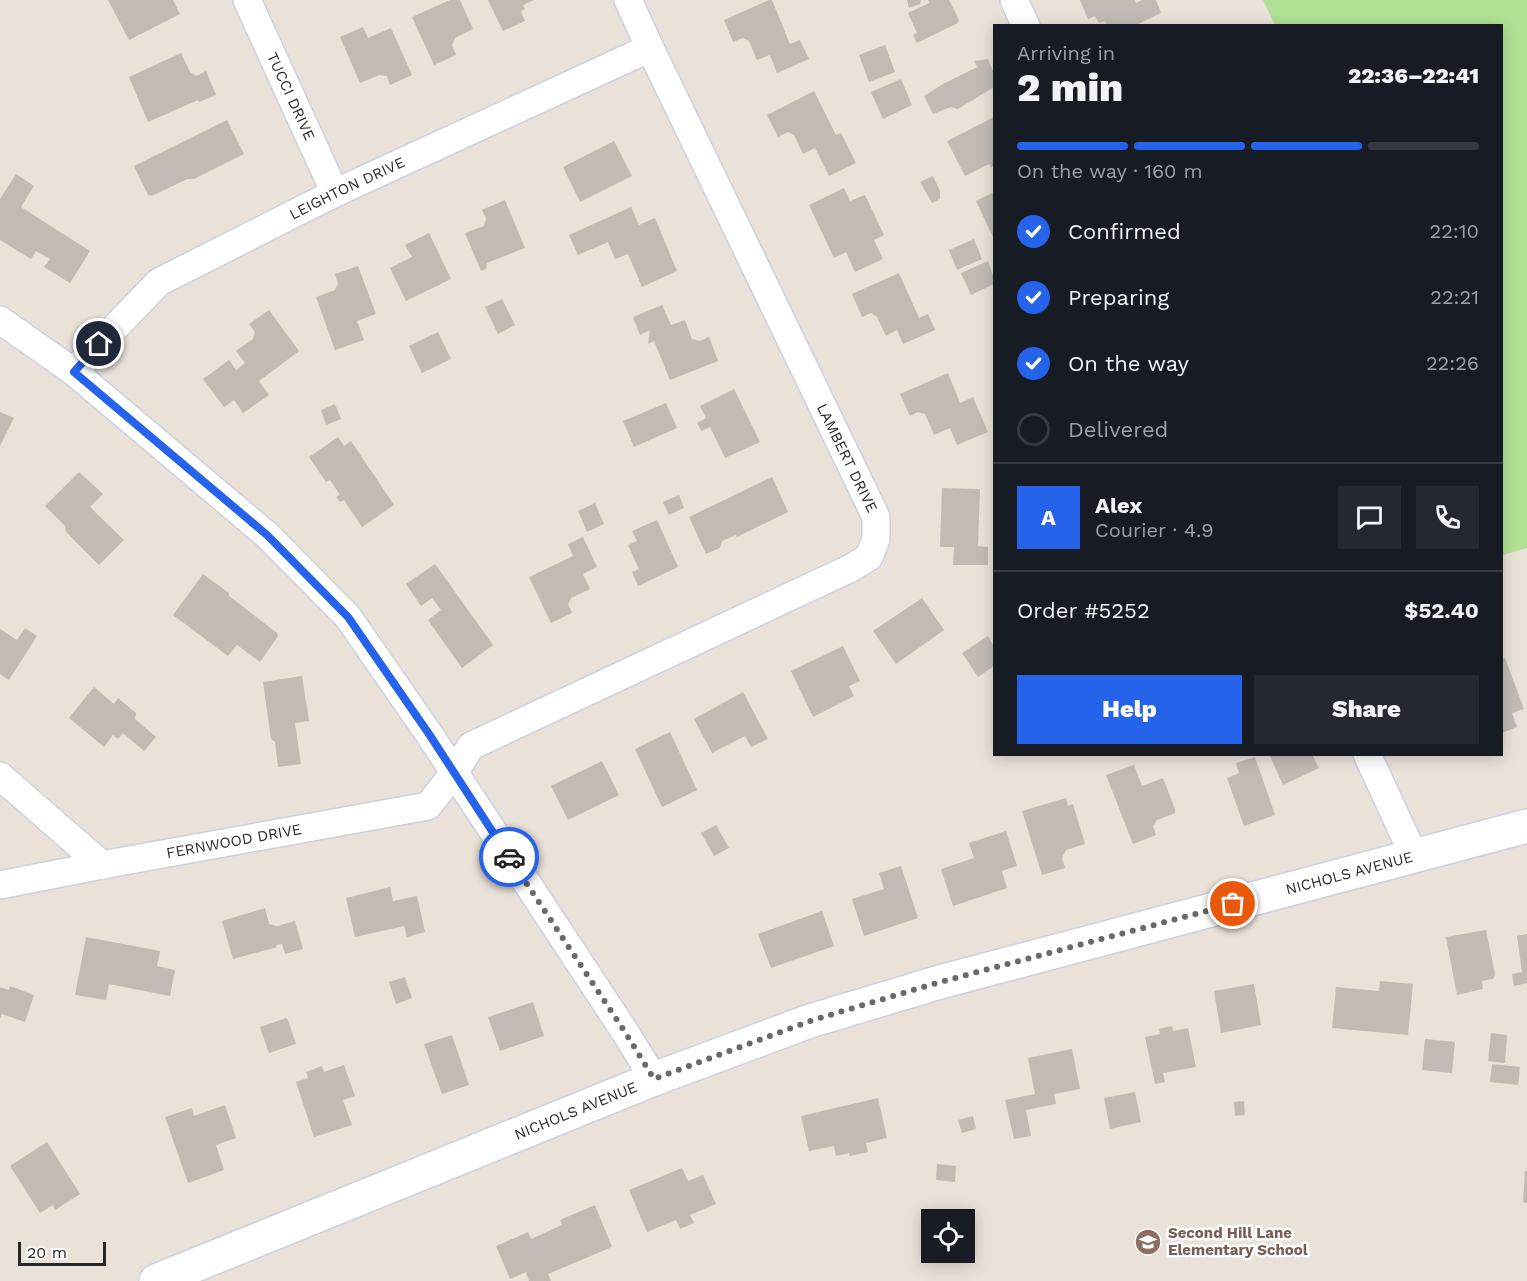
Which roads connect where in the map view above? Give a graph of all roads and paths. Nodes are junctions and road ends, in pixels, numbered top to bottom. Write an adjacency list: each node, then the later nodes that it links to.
1 (247, 0): 6 (street, TUCCI DRIVE)
2 (628, 0): 5 (street, LAMBERT DRIVE)
3 (1014, 0): 4 (street)
4 (1025, 24)
5 (650, 48): 6 (street, LEIGHTON DRIVE); 10 (street, LAMBERT DRIVE)
6 (335, 193): 8 (street, LEIGHTON DRIVE)
7 (0, 320): 8 (street)
8 (74, 372): 10 (street)
9 (1367, 756): 13 (street)
10 (454, 773): 14 (street, FERNWOOD DRIVE); 16 (street)
11 (0, 776): 14 (street)
12 (1527, 826): 13 (main road, NICHOLS AVENUE)
13 (1414, 856): 16 (main road, NICHOLS AVENUE)
14 (102, 865): 15 (street, FERNWOOD DRIVE)
15 (0, 885)
16 (654, 1079): 17 (main road, NICHOLS AVENUE)
17 (156, 1281)

